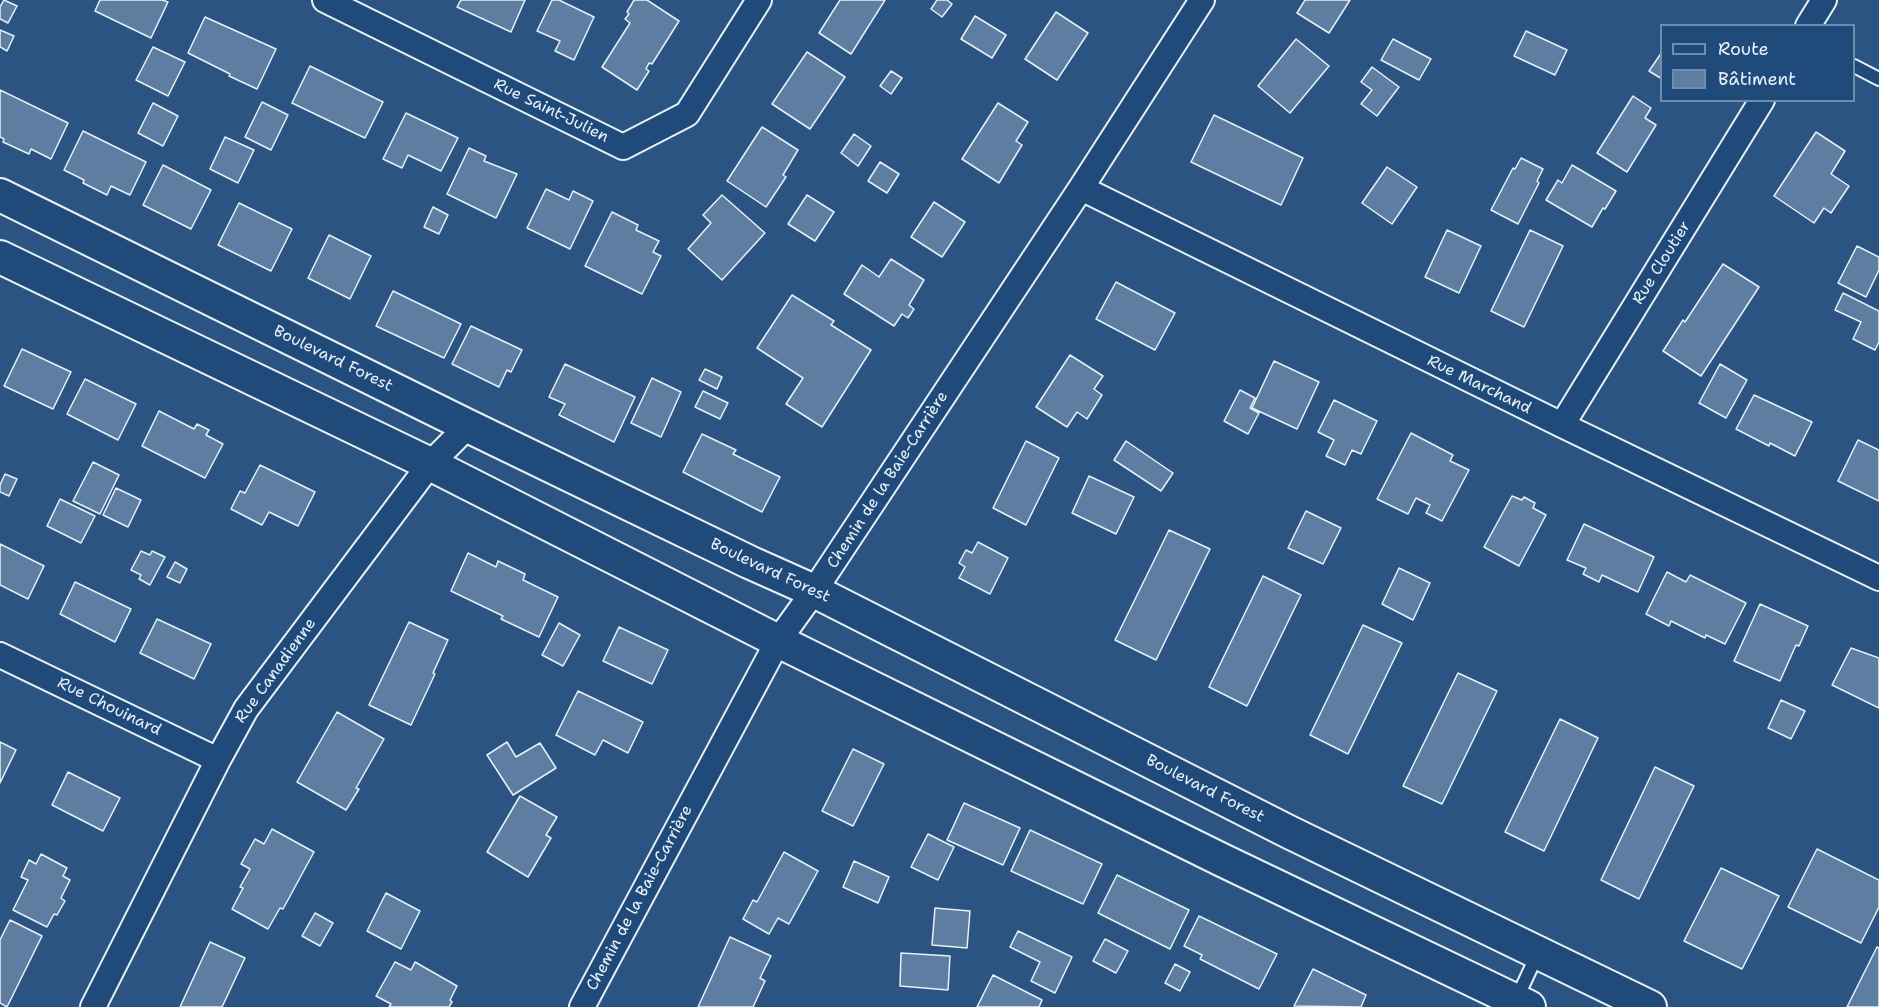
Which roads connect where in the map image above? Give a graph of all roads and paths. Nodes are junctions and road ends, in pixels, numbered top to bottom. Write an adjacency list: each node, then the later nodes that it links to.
1 (326, 0): 2 (street, Rue Saint-Julien)
2 (759, 0)
3 (1202, 0): 9 (street, Chemin de la Baie-Carrière)
4 (1824, 0): 5 (street)
5 (1809, 24)
6 (1855, 67): 7 (lane)
7 (1879, 79)
8 (1761, 102): 12 (street, Rue Cloutier)
9 (1081, 188): 12 (street, Rue Marchand); 16 (street, Chemin de la Baie-Carrière)
10 (0, 195): 13 (street, Boulevard Forest)
11 (0, 256): 14 (street)
12 (1562, 425): 15 (street, Rue Marchand)
13 (468, 426): 14 (street, Rue Canadienne); 16 (street, Boulevard Forest)
14 (430, 464): 17 (street); 19 (street, Rue Canadienne)
15 (1879, 578)
16 (814, 591): 17 (street, Chemin de la Baie-Carrière); 20 (street, Boulevard Forest)
17 (778, 642): 21 (street); 23 (street, Chemin de la Baie-Carrière)
18 (0, 655): 19 (street, Rue Chouinard)
19 (218, 760): 22 (street, Rue Canadienne)
20 (1539, 952): 21 (lane); 24 (street, Boulevard Forest)
21 (1522, 1004)
22 (93, 1007)
23 (582, 1007)
24 (1650, 1007)

